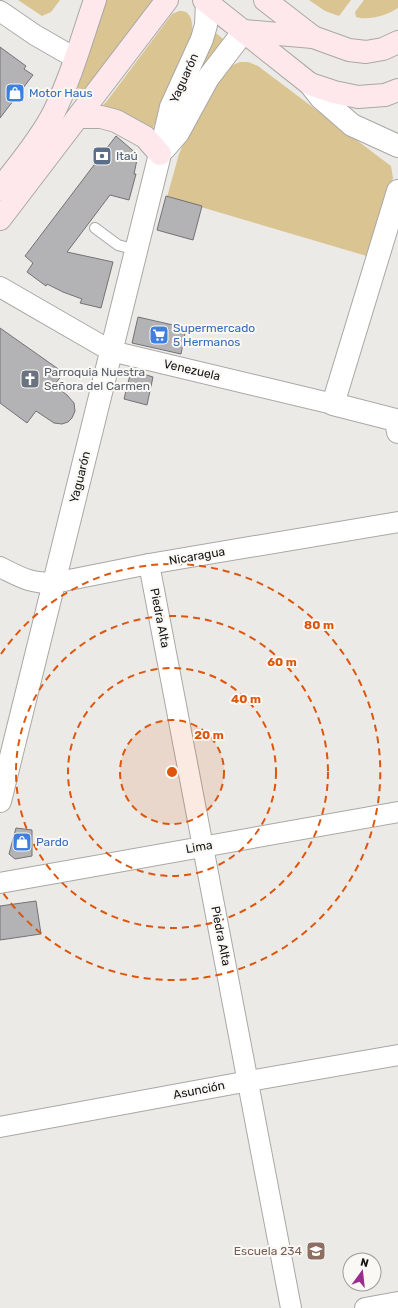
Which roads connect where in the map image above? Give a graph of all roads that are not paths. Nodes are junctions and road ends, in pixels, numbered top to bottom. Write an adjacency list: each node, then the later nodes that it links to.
1 (94, 0): 9 (main road)
2 (167, 0): 12 (main road)
3 (266, 0): 7 (main road)
4 (205, 1): 6 (main road); 14 (street, Yaguarón)
5 (0, 11): 9 (street)
6 (244, 31): 7 (main road); 10 (main road); 14 (street, Yaguarón)
7 (313, 37): 8 (main road)
8 (398, 42)
9 (75, 58): 15 (main road)
10 (310, 84): 11 (main road); 13 (street)
11 (398, 90)
12 (78, 117): 14 (main road); 17 (main road)
13 (398, 146)
14 (160, 154): 19 (street, Yaguarón)
15 (0, 189)
16 (398, 191): 22 (street)
17 (0, 219)
18 (95, 228): 19 (lane)
19 (136, 250): 21 (street, Yaguarón)
20 (0, 287): 21 (street, Venezuela)
21 (112, 351): 22 (street, Venezuela); 27 (street, Yaguarón)
22 (333, 404): 23 (street, Venezuela)
23 (397, 424)
24 (398, 522): 25 (street, Nicaragua)
25 (149, 564): 27 (street, Nicaragua); 30 (street, Piedra Alta)
26 (0, 567): 27 (street, Nicaragua)
27 (54, 583): 28 (street, Yaguarón)
28 (0, 801)
29 (398, 812): 30 (street, Lima)
30 (203, 846): 31 (street, Lima); 33 (street, Piedra Alta)
31 (0, 883)
32 (398, 1055): 33 (street, Asunción)
33 (249, 1081): 34 (street, Asunción); 36 (street, Piedra Alta)
34 (0, 1127)
35 (398, 1302): 37 (street)
36 (291, 1308)
37 (365, 1308)

